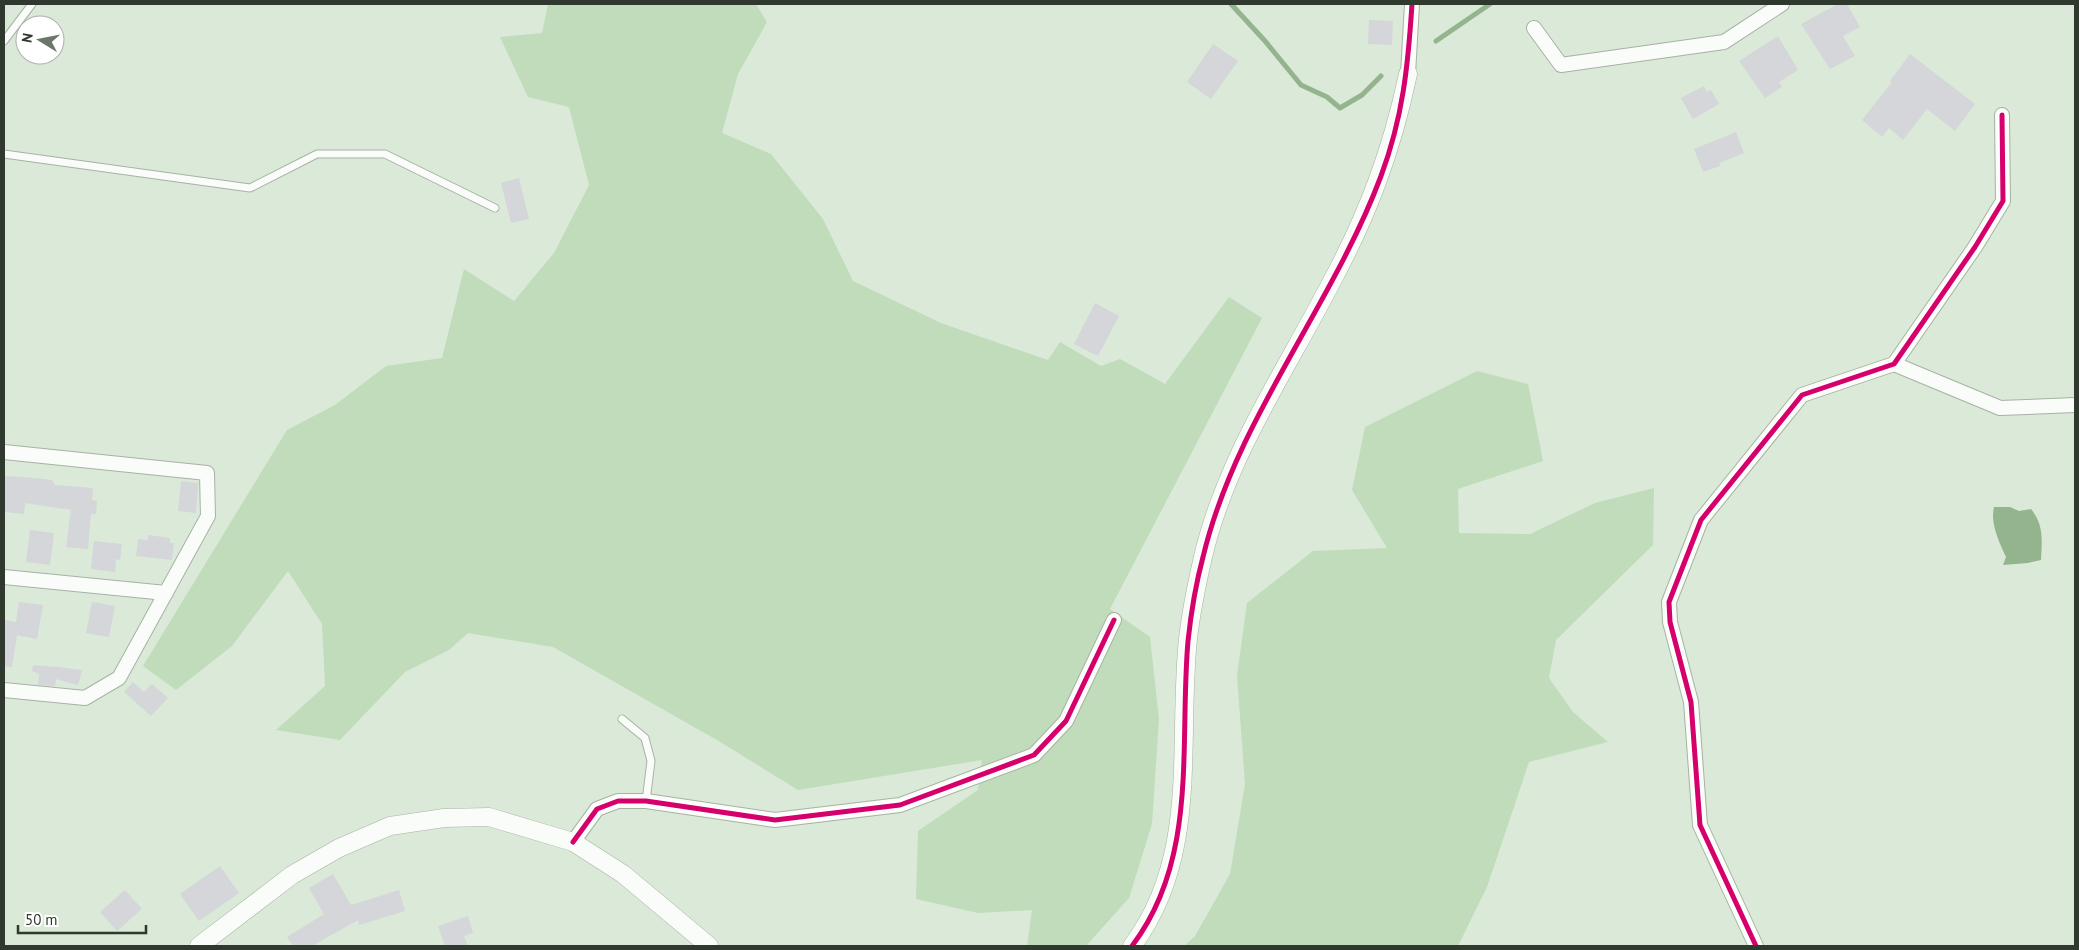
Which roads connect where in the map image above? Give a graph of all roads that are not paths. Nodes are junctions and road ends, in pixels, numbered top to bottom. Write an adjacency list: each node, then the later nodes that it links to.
1 (32, 4): 5 (lane)
2 (1412, 4): 6 (street)
3 (1782, 4): 4 (street)
4 (1534, 28)
5 (4, 41)
6 (1408, 74): 22 (street)
7 (2002, 115): 10 (street)
8 (4, 154): 9 (lane)
9 (495, 208)
10 (1894, 364): 11 (street); 23 (street)
11 (2075, 405)
12 (4, 452): 14 (street)
13 (4, 577): 14 (street)
14 (166, 593): 16 (street)
15 (1114, 620): 18 (street)
16 (4, 690)
17 (622, 719): 18 (lane)
18 (646, 801): 19 (street)
19 (573, 842): 20 (street); 21 (street)
20 (209, 944)
21 (709, 946)
22 (1132, 946)
23 (1756, 946)

